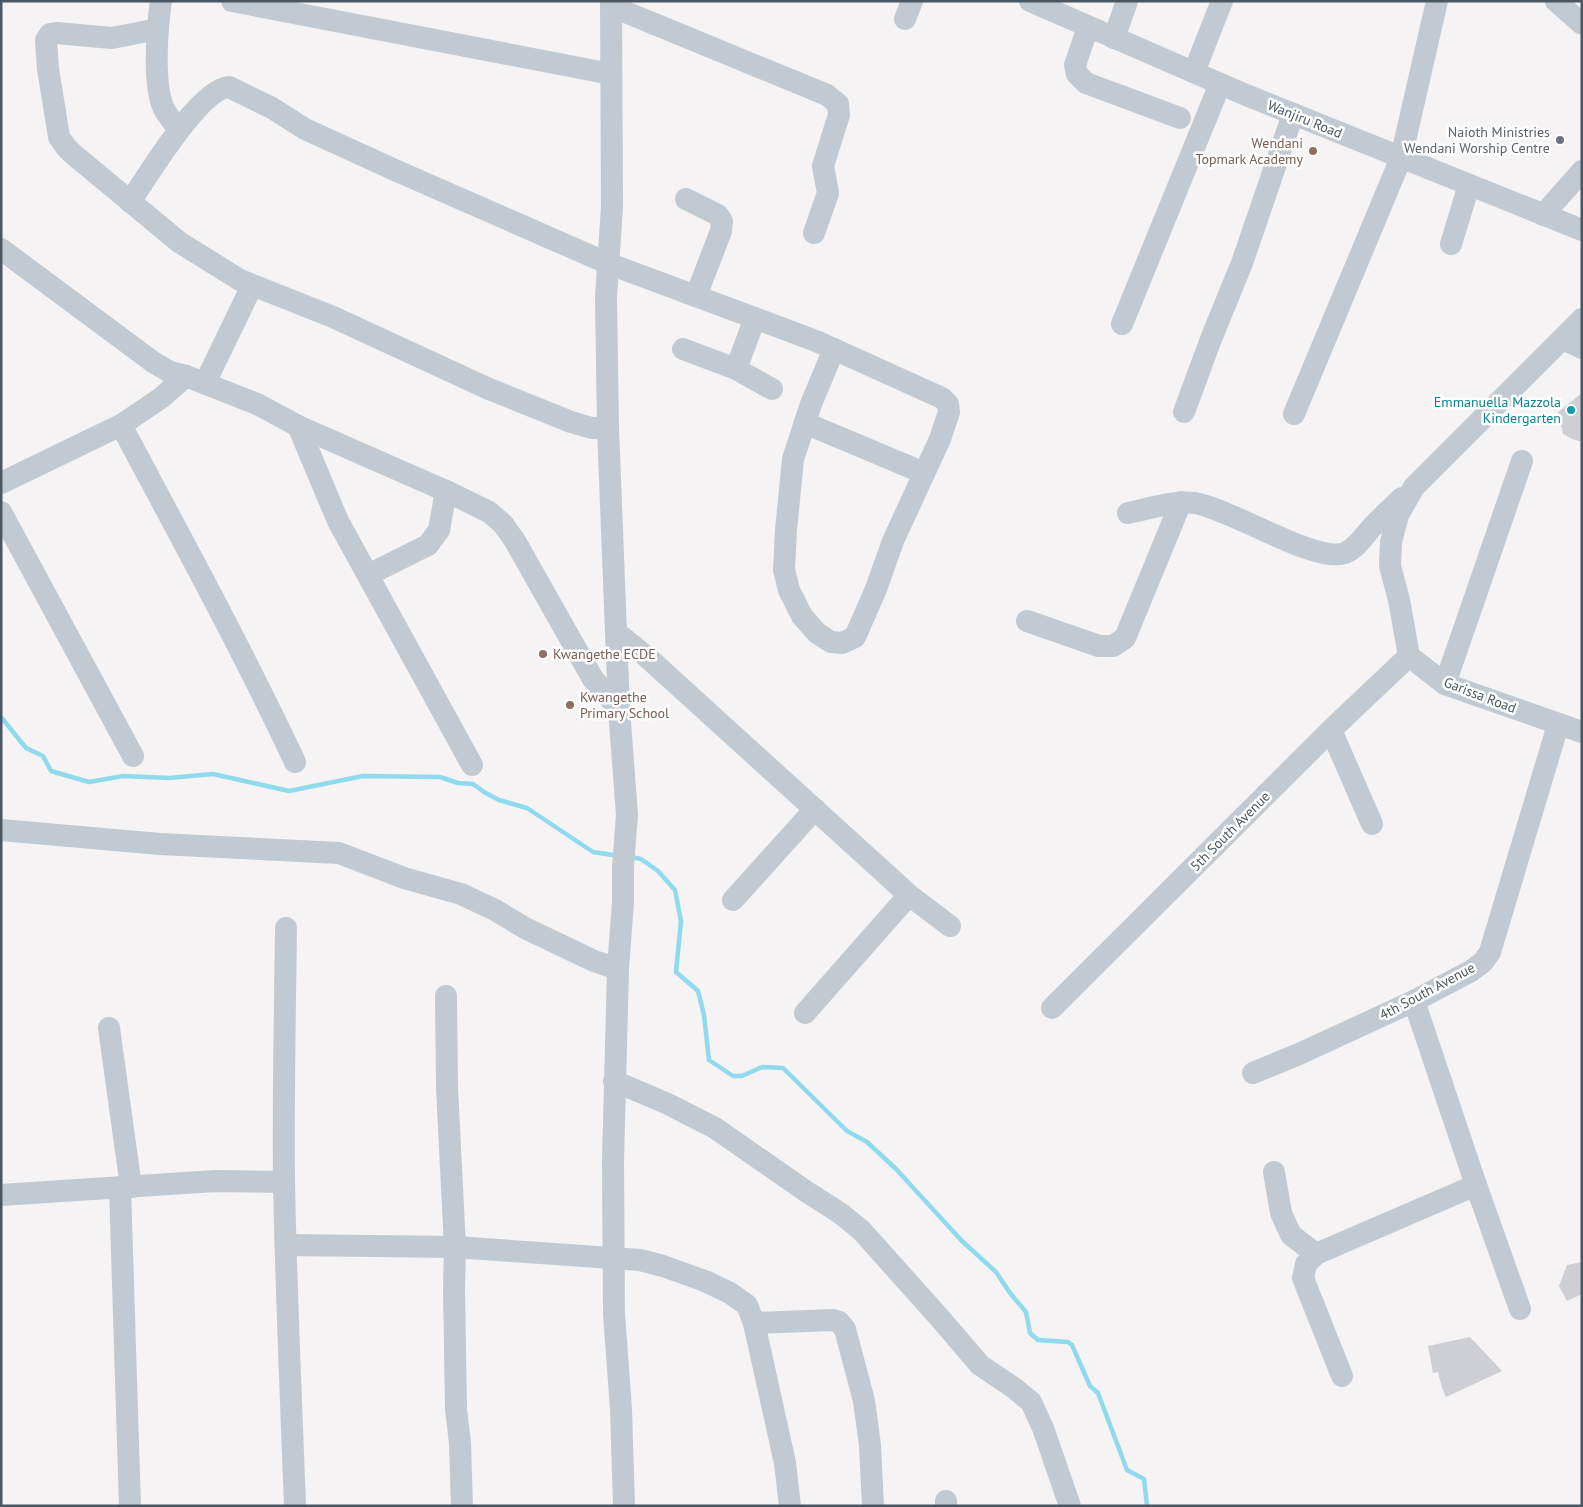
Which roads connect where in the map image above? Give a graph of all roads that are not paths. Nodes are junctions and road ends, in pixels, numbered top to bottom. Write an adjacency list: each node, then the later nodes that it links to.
1 (161, 1): 11 (street)
2 (232, 1): 14 (street)
3 (1030, 1): 10 (street, Wanjiru Road)
4 (1127, 1): 12 (street)
5 (1222, 1): 13 (street)
6 (1437, 1): 19 (street)
7 (1556, 1): 9 (street)
8 (611, 4): 14 (street); 26 (street)
9 (1582, 24)
10 (1088, 27): 12 (street, Wanjiru Road); 17 (street)
11 (158, 29): 18 (street); 23 (street)
12 (1114, 38): 13 (street, Wanjiru Road)
13 (1194, 72): 15 (street, Wanjiru Road)
14 (611, 74): 29 (street)
15 (1220, 84): 16 (street, Wanjiru Road); 34 (street)
16 (1293, 114): 19 (street, Wanjiru Road); 41 (street)
17 (1180, 118)
18 (179, 129): 23 (street); 29 (street)
19 (1401, 158): 21 (street, Wanjiru Road); 42 (street)
20 (1582, 171): 24 (street)
21 (1469, 185): 24 (street, Wanjiru Road); 27 (street)
22 (686, 198): 31 (street)
23 (130, 202): 30 (street)
24 (1543, 215): 25 (street, Wanjiru Road)
25 (1582, 230)
26 (814, 233)
27 (1451, 244)
28 (1, 249): 39 (street)
29 (608, 263): 31 (street); 46 (street)
30 (250, 285): 39 (street); 46 (street)
31 (696, 296): 32 (street)
32 (755, 318): 37 (street); 38 (street)
33 (1582, 320): 35 (street)
34 (1122, 324)
35 (1572, 344): 50 (street)
36 (682, 349): 38 (street)
37 (834, 349): 43 (street); 48 (street)
38 (736, 369): 40 (street)
39 (196, 380): 44 (street); 45 (street)
40 (772, 389)
41 (1184, 412)
42 (1294, 414)
43 (805, 423): 48 (street); 48 (street)
44 (121, 425): 49 (street); 65 (street)
45 (298, 426): 51 (street); 55 (street)
46 (608, 428): 57 (street)
47 (1522, 461): 59 (street)
48 (924, 473)
49 (1, 483)
50 (1414, 486): 52 (street); 58 (street)
51 (446, 491): 55 (street); 60 (street)
52 (1181, 502): 54 (street); 56 (street)
53 (1, 512): 64 (street)
54 (1128, 513)
55 (368, 575): 66 (street)
56 (1027, 621)
57 (616, 632): 60 (street); 67 (street)
58 (1409, 656): 59 (street, Garissa Road); 62 (street, 5th South Avenue)
59 (1445, 684): 61 (street, Garissa Road)
60 (619, 709): 74 (street)
61 (1558, 725): 63 (street, Garissa Road); 76 (street, 4th South Avenue)
62 (1331, 730): 68 (street); 77 (street, 5th South Avenue)
63 (1582, 732)
64 (133, 756)
65 (295, 762)
66 (472, 765)
67 (815, 809): 70 (street); 71 (street)
68 (1372, 824)
69 (1, 830): 74 (street)
70 (909, 895): 72 (street); 78 (street)
71 (733, 900)
72 (950, 926)
73 (286, 928): 83 (street)
74 (618, 969): 81 (street)
75 (446, 996): 88 (street)
76 (1414, 1001): 80 (street, 4th South Avenue); 84 (street)
77 (1052, 1008)
78 (805, 1013)
79 (109, 1028): 85 (street)
80 (1253, 1073)
81 (614, 1081): 90 (street); 100 (street)
82 (1274, 1172): 89 (street)
83 (284, 1182): 85 (street); 87 (street)
84 (1476, 1185): 89 (street); 91 (street)
85 (125, 1188): 86 (street); 94 (street)
86 (1, 1194)
87 (286, 1245): 88 (street); 95 (street)
88 (455, 1247): 90 (street); 96 (street)
89 (1316, 1254): 93 (street)
90 (613, 1257): 92 (street); 97 (street)
91 (1520, 1309)
92 (754, 1323): 98 (street); 99 (street)
93 (1342, 1376)
94 (130, 1506)
95 (295, 1506)
96 (462, 1506)
97 (624, 1506)
98 (790, 1506)
99 (873, 1506)
100 (1070, 1506)

